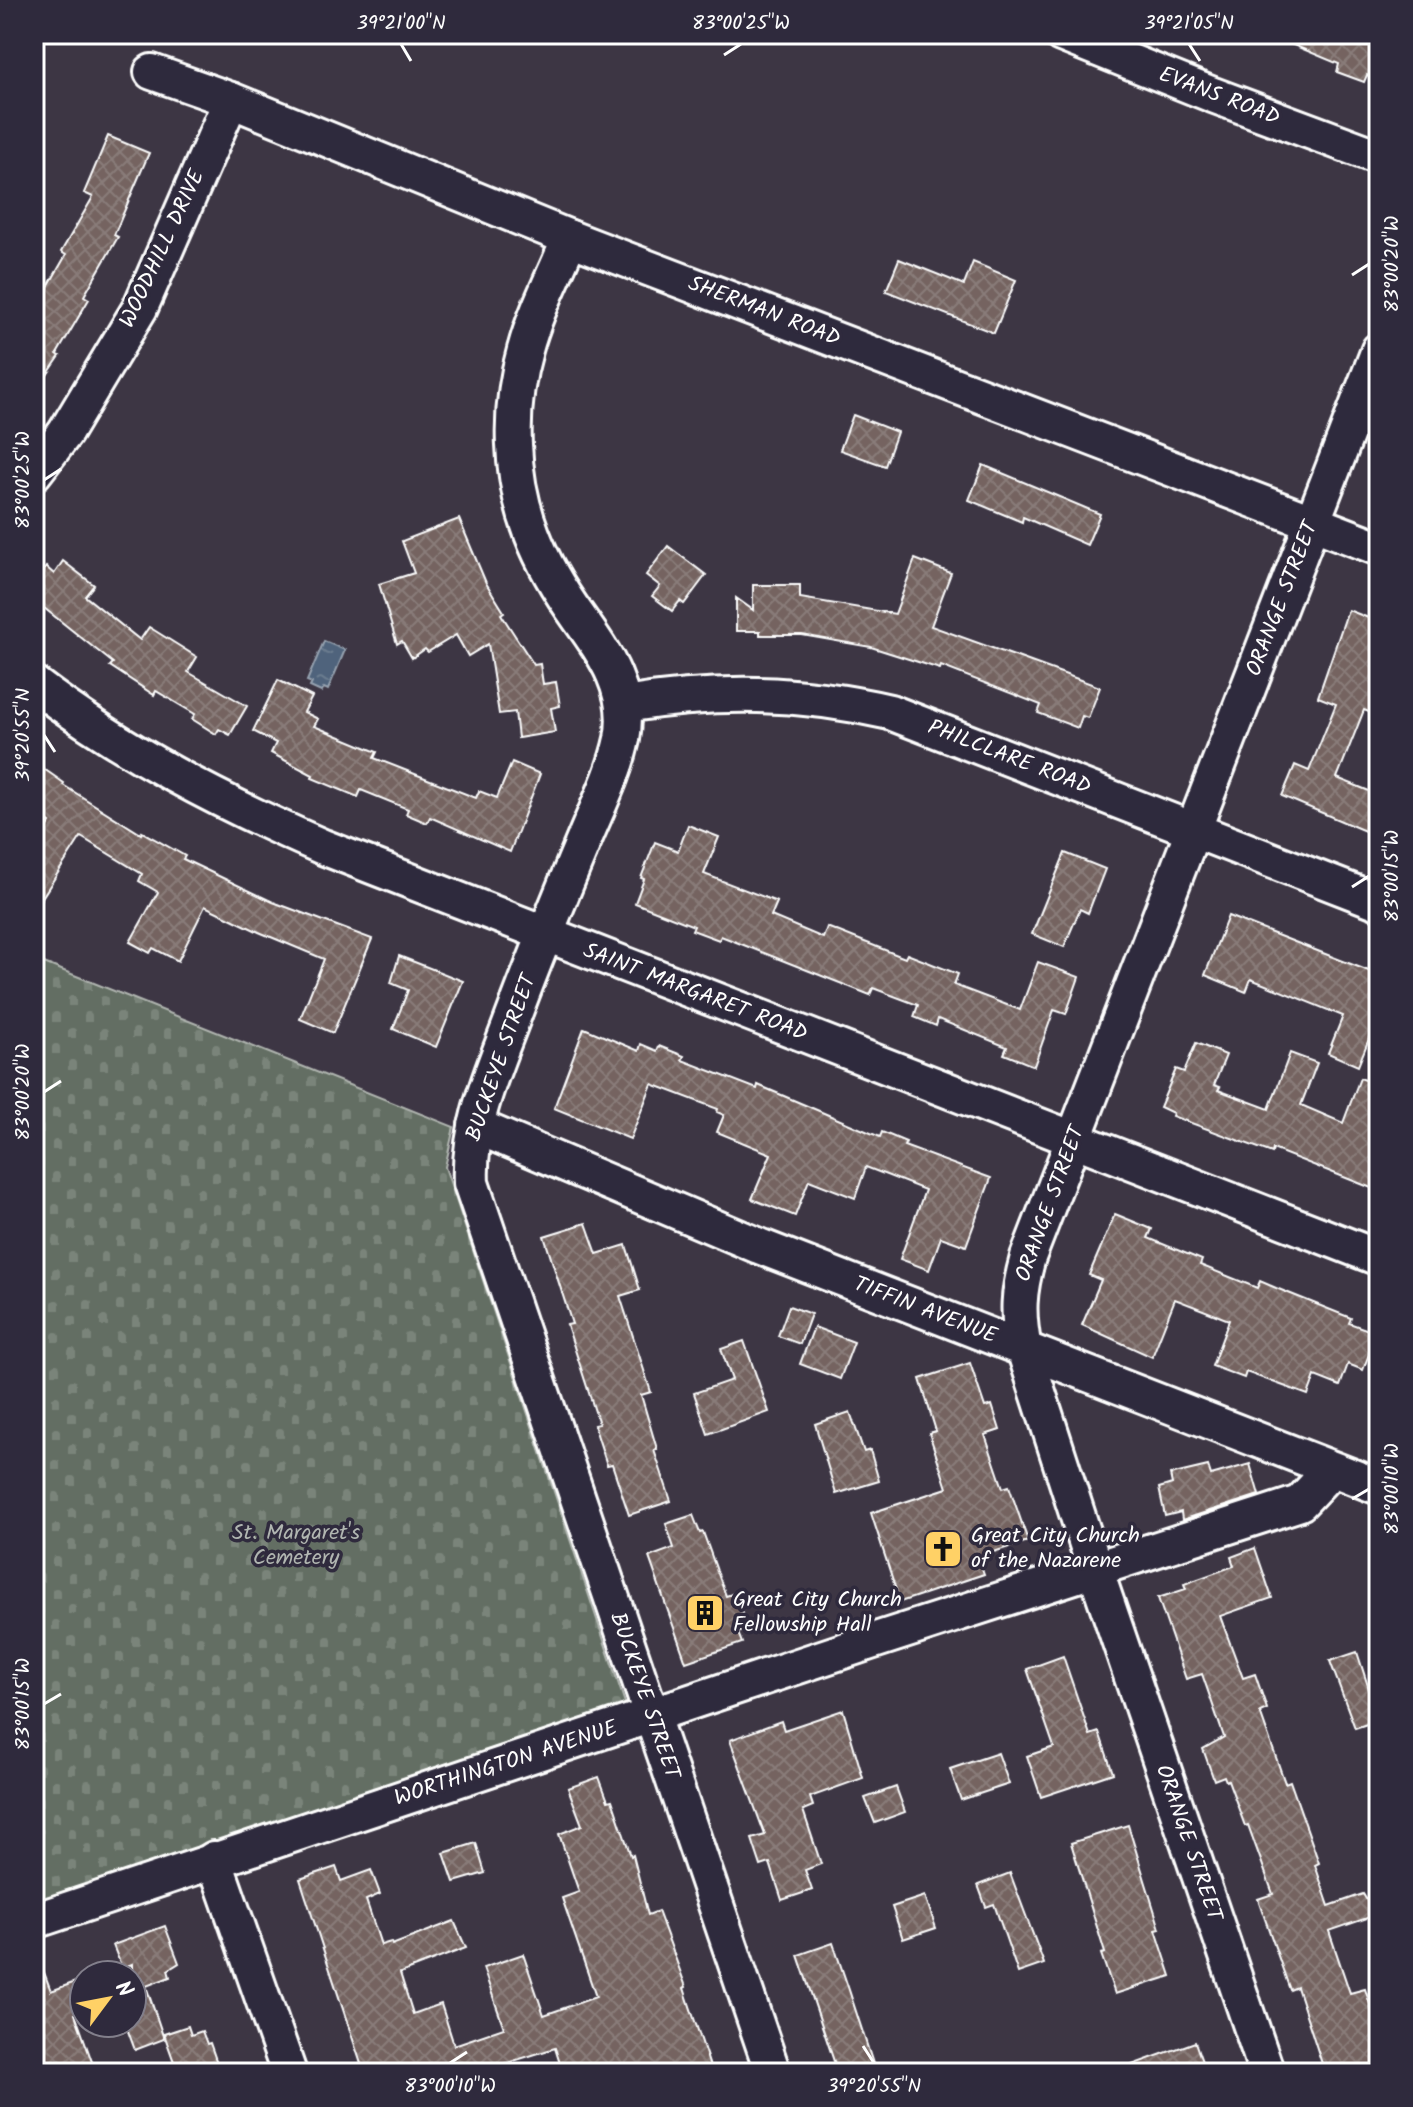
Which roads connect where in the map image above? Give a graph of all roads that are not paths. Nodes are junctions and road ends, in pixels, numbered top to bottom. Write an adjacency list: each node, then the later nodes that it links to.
1 (1061, 34): 2 (street, EVANS ROAD)
2 (1127, 46): 5 (street, EVANS ROAD)
3 (152, 72): 4 (street, SHERMAN ROAD)
4 (231, 100): 6 (street, SHERMAN ROAD); 8 (street, WOODHILL DRIVE)
5 (1379, 157)
6 (570, 238): 9 (street, SHERMAN ROAD); 12 (street, BUCKEYE STREET)
7 (1379, 350): 9 (street, ORANGE STREET)
8 (34, 473)
9 (1312, 521): 10 (street, SHERMAN ROAD); 13 (street, ORANGE STREET)
10 (1379, 548)
11 (34, 684): 15 (street, SAINT MARGARET ROAD)
12 (624, 705): 13 (street, PHILCLARE ROAD); 15 (street, BUCKEYE STREET)
13 (1195, 831): 14 (street, PHILCLARE ROAD); 17 (street, ORANGE STREET)
14 (1379, 902)
15 (545, 934): 16 (street, BUCKEYE STREET); 17 (street, SAINT MARGARET ROAD)
16 (476, 1126): 19 (street, TIFFIN AVENUE); 23 (street, BUCKEYE STREET)
17 (1074, 1141): 18 (street, SAINT MARGARET ROAD); 19 (street, ORANGE STREET)
18 (1379, 1258)
19 (1024, 1349): 20 (street, TIFFIN AVENUE); 22 (street, ORANGE STREET)
20 (1331, 1470): 21 (street, TIFFIN AVENUE); 22 (street, WORTHINGTON AVENUE)
21 (1379, 1487)
22 (1095, 1569): 23 (street, WORTHINGTON AVENUE); 28 (street, ORANGE STREET)
23 (651, 1716): 24 (street, WORTHINGTON AVENUE); 27 (street, BUCKEYE STREET)
24 (214, 1859): 25 (street, WORTHINGTON AVENUE); 26 (street)
25 (34, 1921)
26 (289, 2073)
27 (773, 2073)
28 (1267, 2073)

